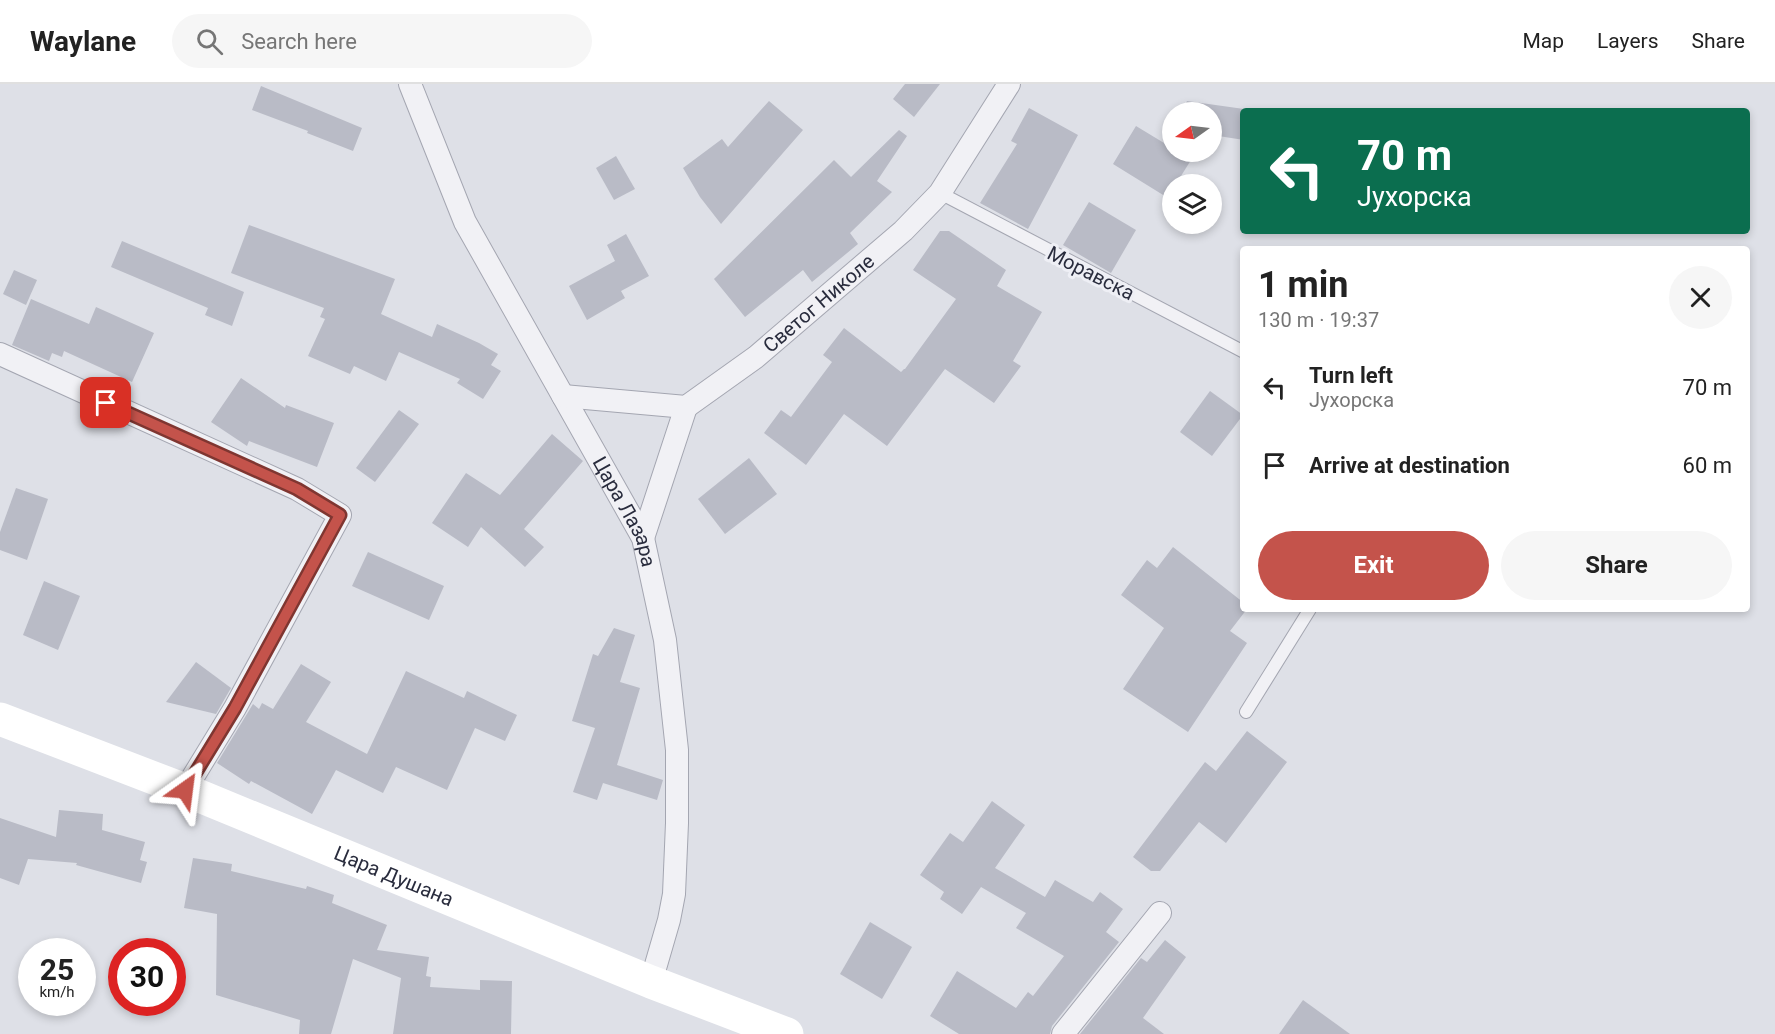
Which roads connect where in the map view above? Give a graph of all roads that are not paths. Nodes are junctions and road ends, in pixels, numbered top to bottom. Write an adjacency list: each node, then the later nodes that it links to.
1 (410, 84): 6 (street, Цара Лазара)
2 (1009, 84): 3 (street, Светог Николе)
3 (940, 193): 4 (lane, Моравска); 7 (street, Светог Николе)
4 (1240, 350)
5 (0, 354): 12 (street)
6 (563, 396): 7 (street); 8 (street, Цара Лазара)
7 (686, 407): 8 (street)
8 (643, 538): 14 (street, Цара Лазара)
9 (1308, 612): 10 (lane)
10 (1246, 712)
11 (0, 719): 12 (main road, Цара Душана)
12 (185, 790): 14 (main road, Цара Душана)
13 (1161, 913): 16 (street)
14 (651, 982): 15 (main road, Цара Душана)
15 (787, 1034)
16 (1063, 1034)

